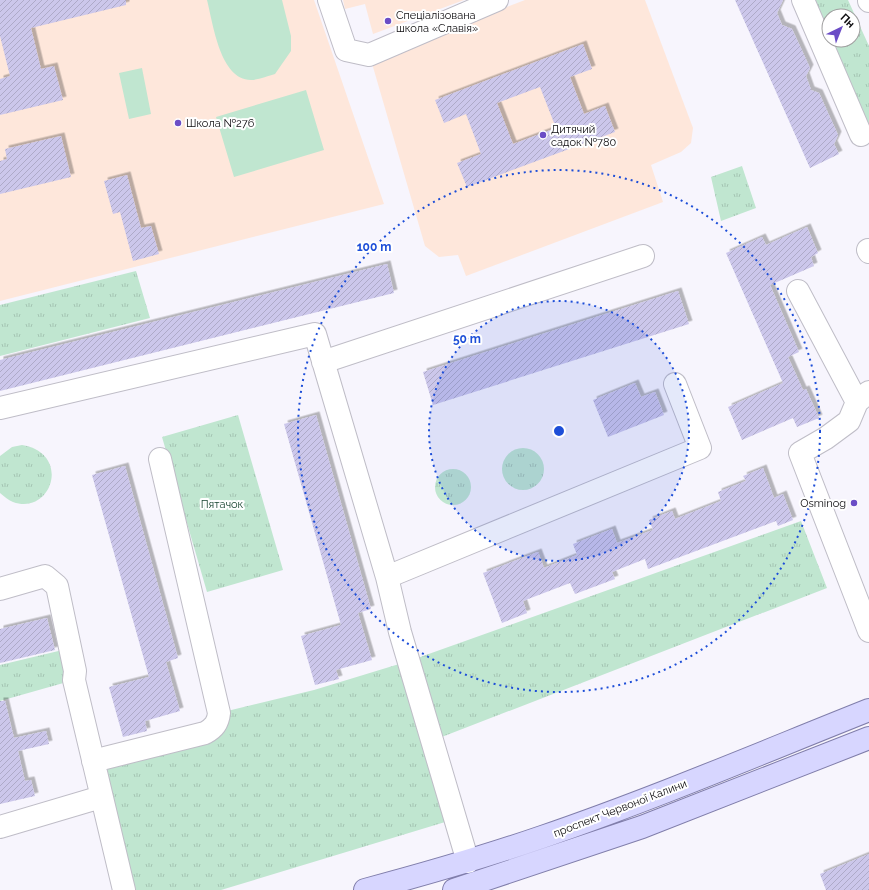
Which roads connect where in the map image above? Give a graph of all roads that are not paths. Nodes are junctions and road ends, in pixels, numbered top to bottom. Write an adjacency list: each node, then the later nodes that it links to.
1 (329, 0): 2 (lane)
2 (498, 0)
3 (803, 0): 4 (lane)
4 (861, 135)
5 (643, 256): 7 (lane)
6 (798, 291): 9 (lane)
7 (323, 362): 10 (lane); 12 (lane)
8 (675, 384): 12 (lane)
9 (863, 397): 14 (lane)
10 (0, 408)
11 (160, 459): 18 (lane)
12 (387, 577): 21 (lane)
13 (0, 589): 18 (lane)
14 (865, 602): 15 (lane)
15 (869, 631)
16 (869, 710): 21 (main road, проспект Червоної Калини)
17 (869, 738): 22 (main road, проспект Червоної Калини)
18 (93, 761): 19 (lane)
19 (101, 797): 20 (lane); 23 (lane)
20 (0, 826)
21 (468, 862): 24 (main road, проспект Червоної Калини)
22 (478, 887): 25 (main road, проспект Червоної Калини)
23 (124, 890)
24 (365, 890)
25 (454, 890)

